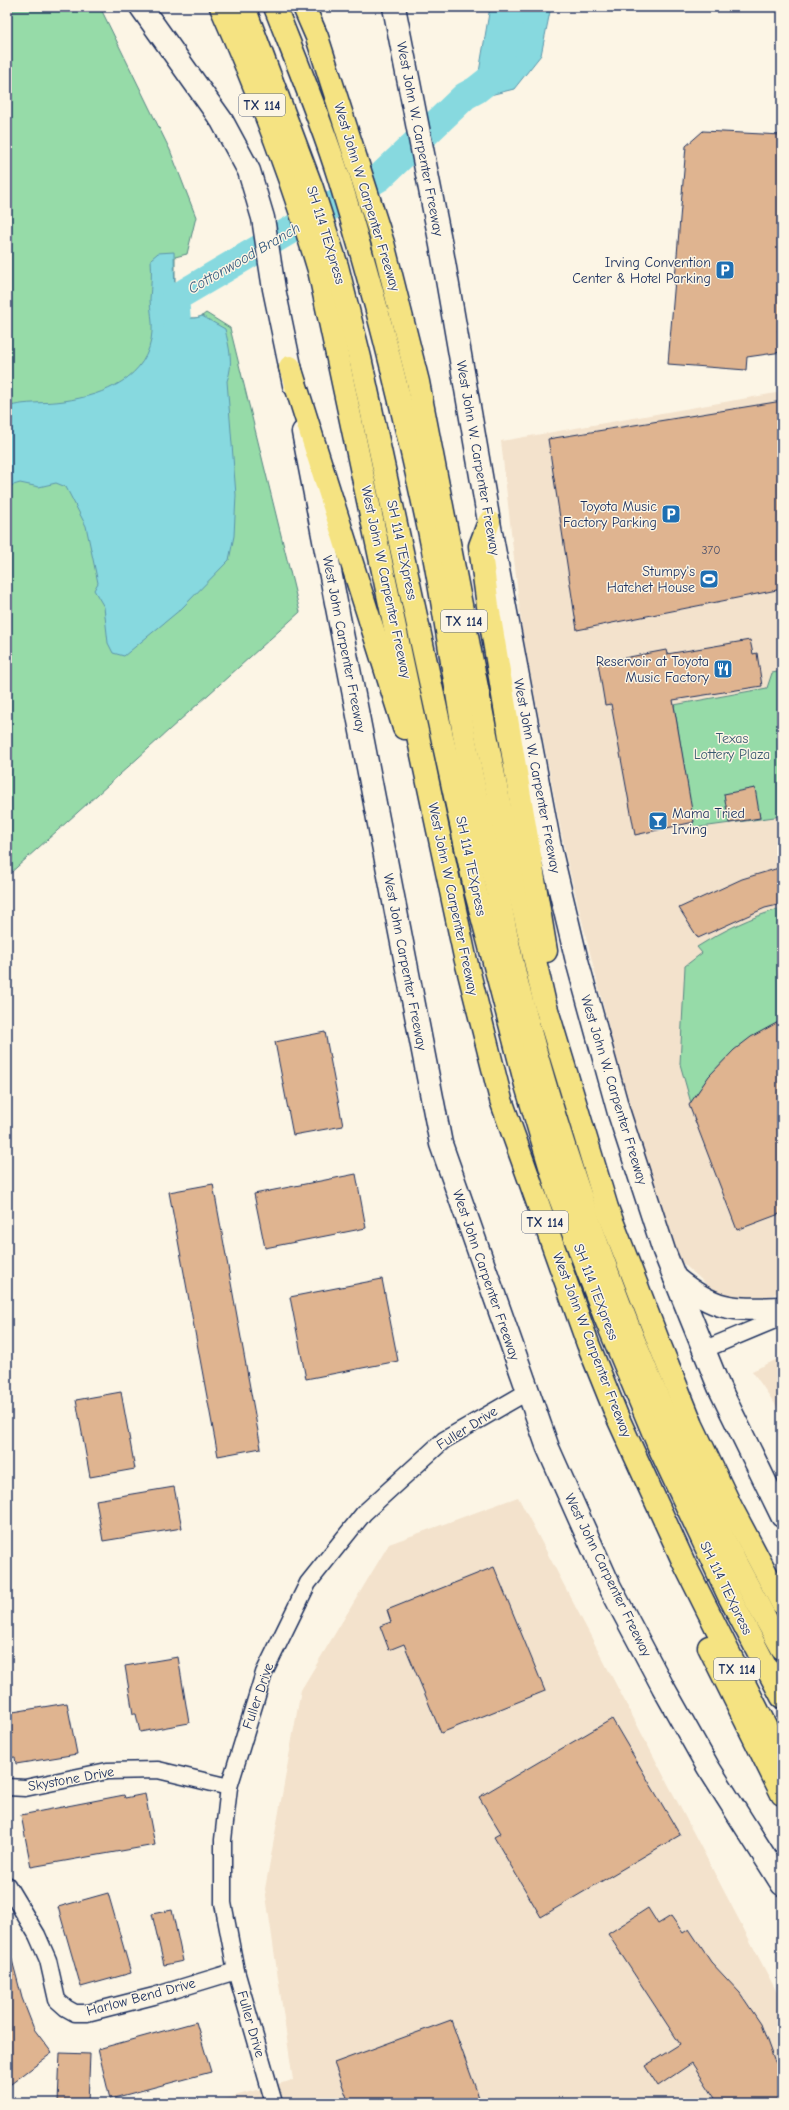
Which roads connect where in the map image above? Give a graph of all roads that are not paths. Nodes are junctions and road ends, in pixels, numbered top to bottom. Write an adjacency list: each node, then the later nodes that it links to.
1 (141, 7): 8 (main road, West John Carpenter Freeway)
2 (221, 7): 7 (highway, West John W Carpenter Freeway / TX 114)
3 (244, 7): 7 (highway, SH 114 TEXpress)
4 (275, 7): 20 (highway, SH 114 TEXpress)
5 (304, 7): 11 (highway, West John W Carpenter Freeway / TX 114)
6 (394, 7): 9 (main road, West John W. Carpenter Freeway)
7 (328, 268): 10 (highway, West John W Carpenter Freeway / TX 114); 21 (highway, SH 114 TEXpress)
8 (290, 367): 10 (highway); 16 (main road, West John Carpenter Freeway)
9 (489, 522): 11 (highway); 12 (main road, West John W. Carpenter Freeway)
10 (442, 850): 18 (highway, West John W Carpenter Freeway / TX 114)
11 (544, 1000): 19 (highway, West John W Carpenter Freeway / TX 114)
12 (675, 1278): 13 (main road); 15 (main road, West John W. Carpenter Freeway)
13 (782, 1308)
14 (782, 1317): 15 (street)
15 (703, 1350): 17 (main road, West John W. Carpenter Freeway)
16 (527, 1392): 24 (street, Fuller Drive); 26 (main road, West John Carpenter Freeway)
17 (782, 1516)
18 (692, 1578): 22 (highway, West John W Carpenter Freeway / TX 114); 25 (highway)
19 (782, 1603)
20 (782, 1648)
21 (782, 1697)
22 (782, 1759)
23 (7, 1787): 24 (street, Skystone Drive)
24 (229, 1787): 28 (street, Fuller Drive)
25 (782, 1794)
26 (782, 1884)
27 (7, 1885): 28 (street, Harlow Bend Drive)
28 (236, 1971): 29 (street, Fuller Drive)
29 (274, 2103)

